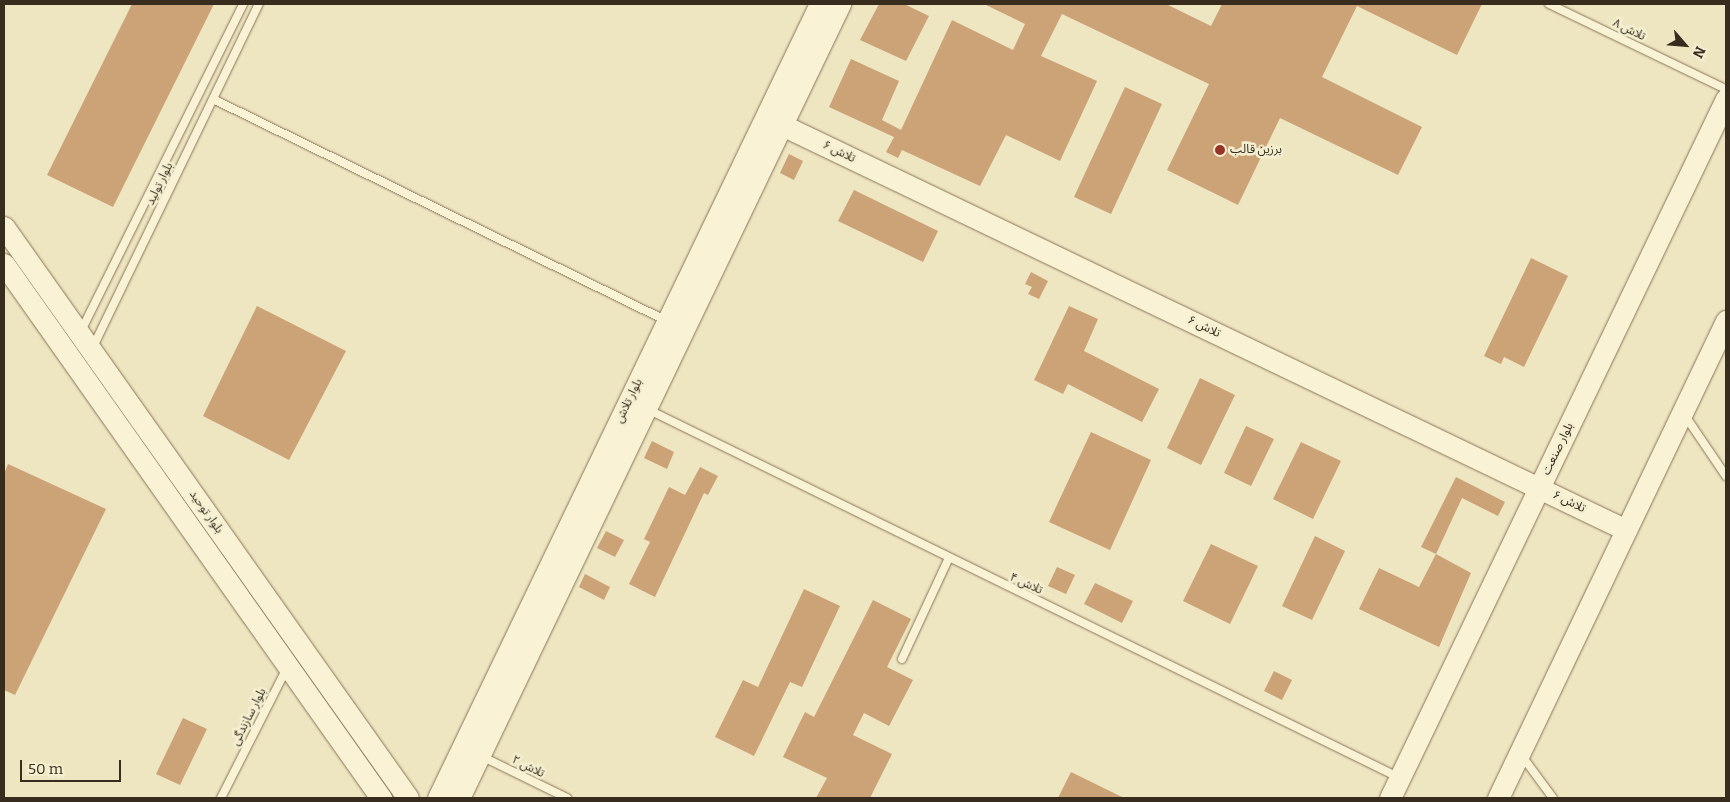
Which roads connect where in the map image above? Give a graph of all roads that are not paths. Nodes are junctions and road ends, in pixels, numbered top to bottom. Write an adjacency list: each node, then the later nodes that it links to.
1 (243, 4): 6 (lane, بلوار تولید)
2 (259, 4): 7 (lane, بلوار تولید)
3 (820, 4): 17 (street, بلوار تلاش)
4 (840, 4): 11 (street, بلوار تلاش)
5 (1549, 4): 8 (lane, تلاش ۸)
6 (225, 42): 7 (lane); 12 (lane, بلوار تولید)
7 (238, 48): 9 (lane, بلوار تولید)
8 (1726, 90)
9 (213, 99): 13 (lane, بلوار تولید); 17 (lane)
10 (1726, 99): 24 (street, بلوار صنعت)
11 (782, 125): 17 (street, بلوار تلاش); 24 (street, تلاش ۶)
12 (166, 162): 13 (lane); 18 (lane, بلوار تولید)
13 (179, 169): 18 (lane, بلوار تولید)
14 (4, 227): 18 (street, بلوار توحید)
15 (4, 264): 19 (street, بلوار توحید)
16 (1726, 321): 22 (street)
17 (675, 325): 21 (street, بلوار تلاش)
18 (86, 342): 19 (lane, بلوار تولید); 20 (lane, بلوار تولید); 27 (street, بلوار توحید)
19 (62, 346): 20 (street, بلوار توحید)
20 (81, 373): 27 (street, بلوار توحید)
21 (637, 404): 26 (lane, تلاش ۴); 30 (street, بلوار تلاش); 35 (street, بلوار تلاش)
22 (1682, 412): 23 (lane); 25 (street)
23 (1726, 476)
24 (1539, 487): 25 (street, تلاش ۶); 31 (street, بلوار صنعت)
25 (1626, 530): 29 (street)
26 (948, 560): 28 (lane); 31 (lane, تلاش ۴)
27 (298, 658): 32 (lane, بلوار سازندگی); 33 (street, بلوار توحید); 34 (street, بلوار توحید)
28 (902, 659)
29 (1520, 753): 38 (street); 39 (lane)
30 (479, 755): 35 (street, بلوار تلاش); 36 (lane, تلاش ۲)
31 (1400, 778): 37 (street, بلوار صنعت)
32 (221, 798)
33 (381, 798)
34 (408, 798)
35 (445, 798)
36 (567, 798)
37 (1390, 798)
38 (1498, 798)
39 (1553, 798)

